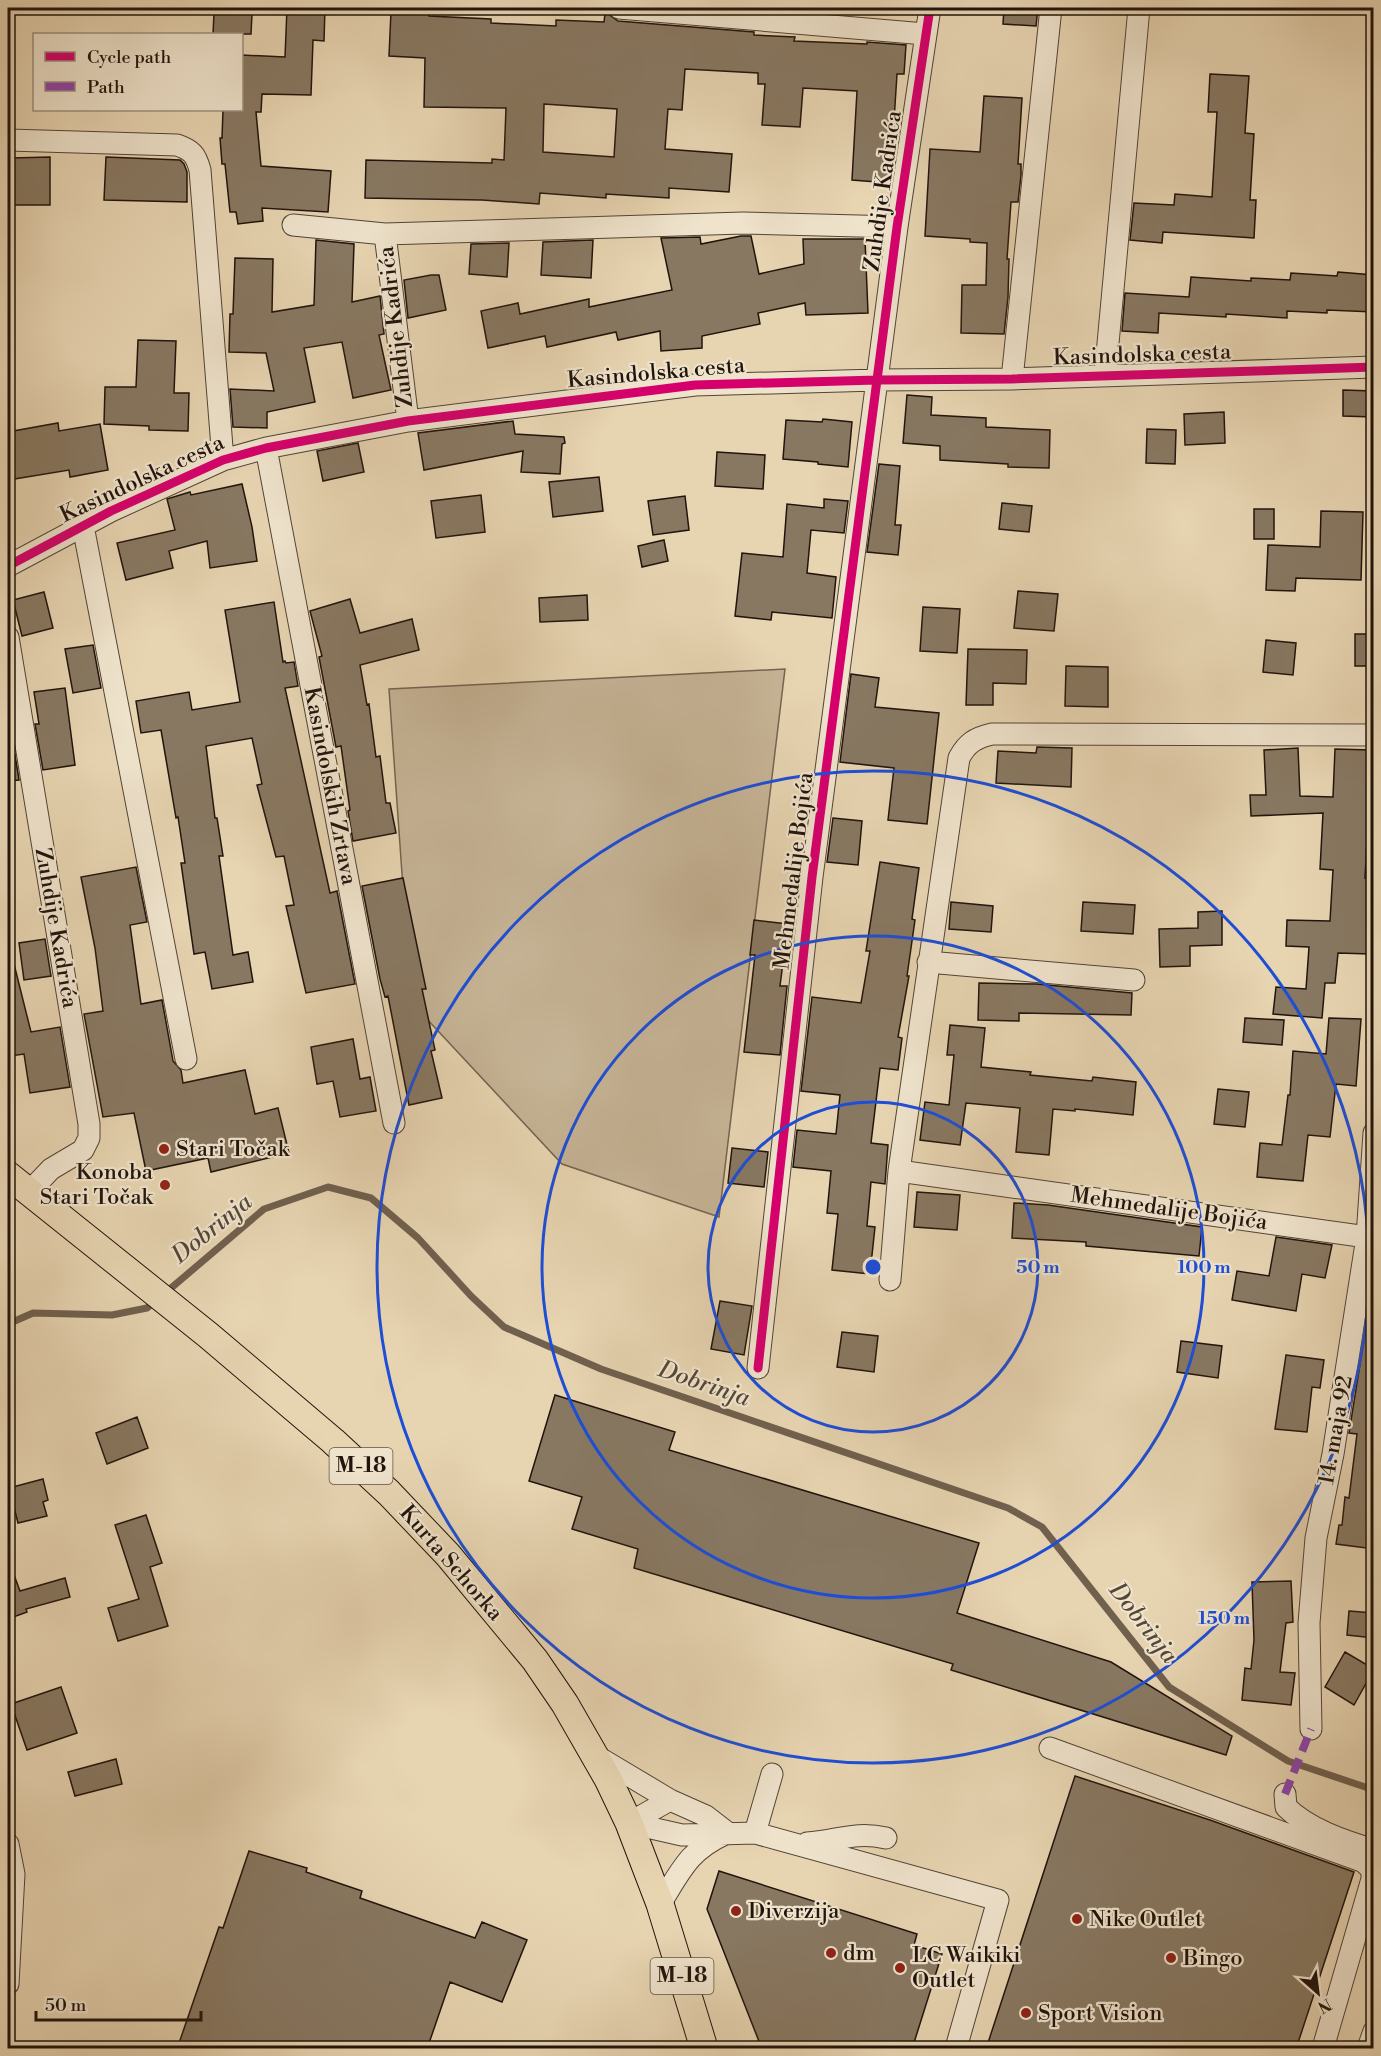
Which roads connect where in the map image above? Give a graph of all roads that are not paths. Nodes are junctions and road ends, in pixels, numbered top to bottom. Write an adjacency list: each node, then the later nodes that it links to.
1 (619, 8): 5 (street)
2 (930, 8): 6 (street, Zuhdije Kadrića)
3 (1051, 8): 13 (street)
4 (1139, 8): 12 (street)
5 (796, 16): 6 (street)
6 (926, 34): 9 (street, Zuhdije Kadrića)
7 (8, 140): 17 (street, Kasindolska cesta)
8 (293, 225): 10 (street, Zuhdije Kadrića)
9 (897, 227): 10 (street, Zuhdije Kadrića); 14 (street, Zuhdije Kadrića)
10 (385, 234): 15 (street, Zuhdije Kadrića)
11 (1374, 368): 12 (street, Kasindolska cesta)
12 (1105, 376): 13 (street, Kasindolska cesta)
13 (1012, 379): 14 (street, Kasindolska cesta)
14 (877, 380): 15 (street, Kasindolska cesta); 32 (street, Mehmedalije Bojića)
15 (408, 421): 16 (street, Kasindolska cesta)
16 (266, 448): 17 (street, Kasindolska cesta); 25 (street, Kasindolskih Zrtava)
17 (223, 460): 18 (street, Kasindolska cesta)
18 (83, 526): 19 (street, Kasindolska cesta); 24 (street, Kasindolska cesta)
19 (8, 566)
20 (8, 637): 29 (street, Zuhdije Kadrića)
21 (1374, 735): 22 (street)
22 (928, 962): 23 (street); 27 (street)
23 (1134, 981)
24 (186, 1059)
25 (394, 1123)
26 (1374, 1133): 30 (street, 14. maja 92)
27 (899, 1171): 30 (street, Mehmedalije Bojića); 31 (street)
28 (8, 1175): 29 (main road, Kurta Schorka / M-18)
29 (29, 1192): 35 (main road, Kurta Schorka / M-18)
30 (1367, 1237): 33 (street, 14. maja 92)
31 (890, 1280)
32 (758, 1368)
33 (1311, 1729)
34 (1050, 1748): 52 (street)
35 (593, 1754): 38 (street); 39 (main road, Kurta Schorka / M-18)
36 (772, 1774): 41 (street)
37 (1285, 1794): 45 (street)
38 (669, 1800): 39 (street); 40 (street)
39 (630, 1823): 40 (street); 46 (main road, Kurta Schorka / M-18)
40 (728, 1833): 41 (street); 46 (street)
41 (755, 1833): 43 (street)
42 (886, 1838): 43 (street)
43 (796, 1844): 48 (street)
44 (8, 1845): 47 (street)
45 (1374, 1850)
46 (660, 1904): 49 (main road, Kurta Schorka / M-18)
47 (8, 1984)
48 (968, 2007): 50 (street); 51 (street)
49 (704, 2049)
50 (944, 2049)
51 (956, 2049)
52 (1323, 2049)

